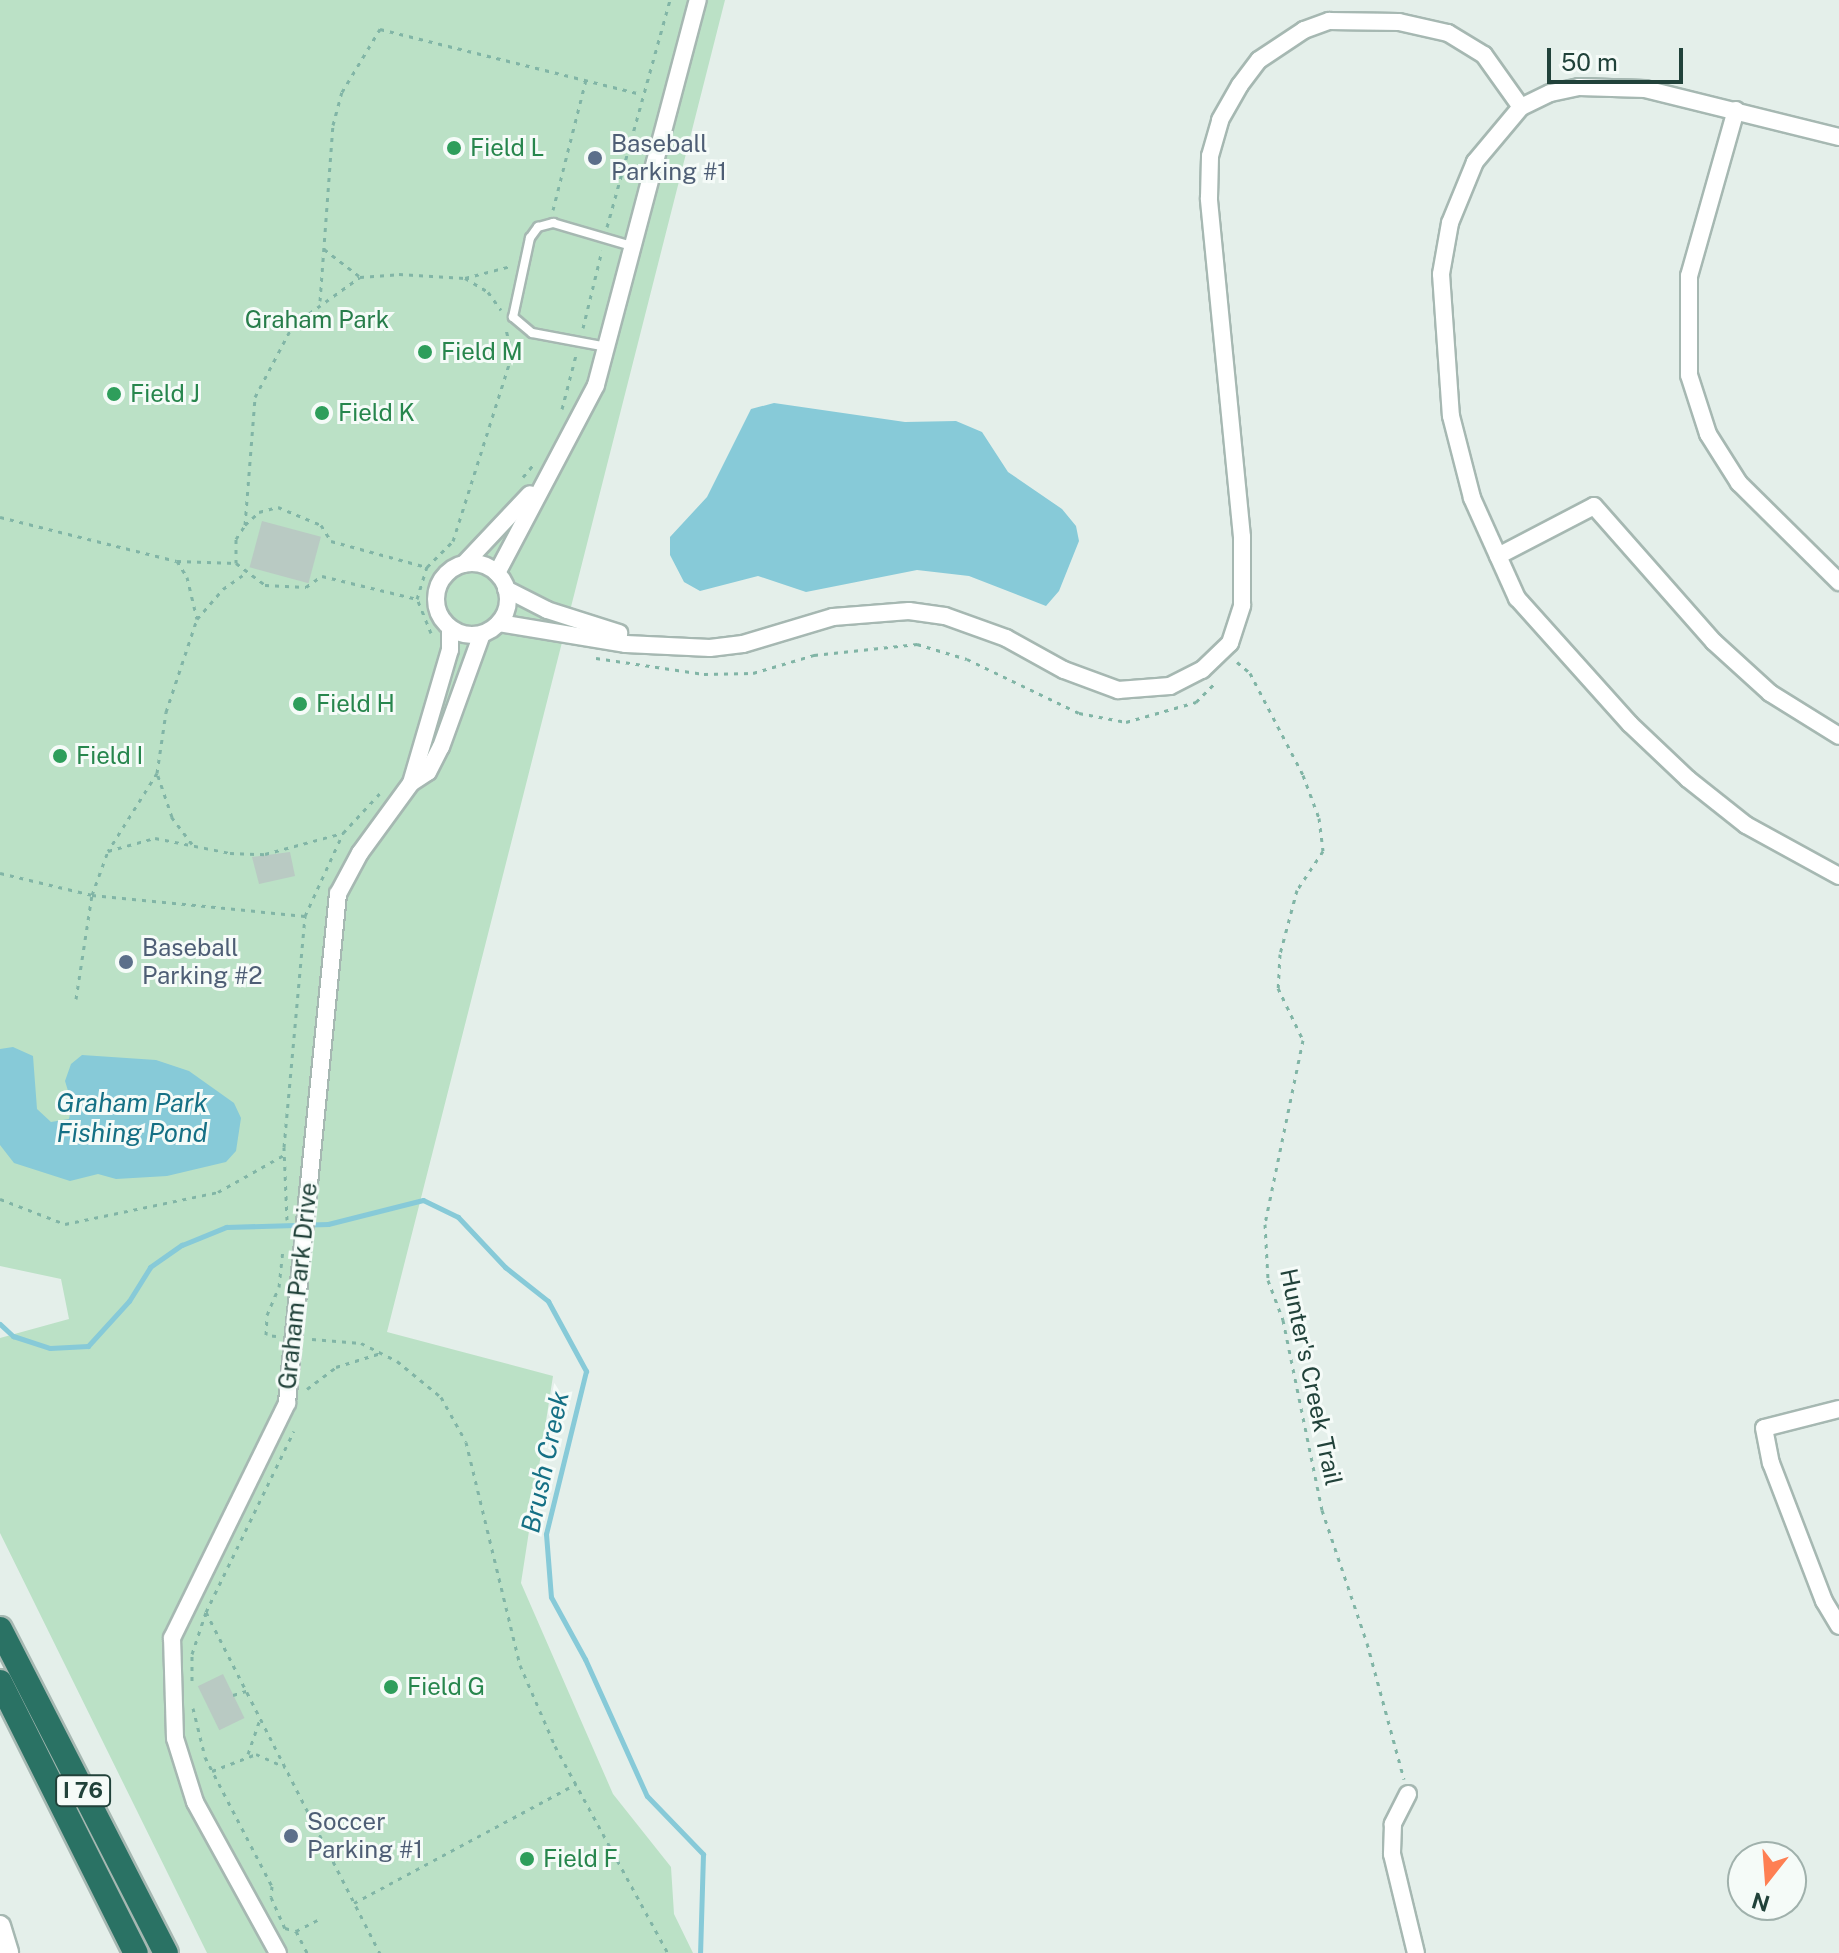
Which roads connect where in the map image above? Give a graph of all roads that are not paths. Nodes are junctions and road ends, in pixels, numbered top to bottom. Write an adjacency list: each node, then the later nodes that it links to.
1 (698, 0): 5 (street, Graham Park Drive)
2 (1521, 107): 3 (street); 8 (street); 16 (street)
3 (1736, 110): 4 (street); 11 (street)
4 (1839, 137)
5 (636, 247): 6 (street, Graham Park Drive); 6 (lane)
6 (609, 347): 7 (street, Graham Park Drive)
7 (542, 481): 9 (street, Graham Park Drive); 10 (street, Graham Park Drive)
8 (1498, 556): 17 (street); 19 (street)
9 (464, 564): 10 (street); 14 (street, Graham Park Drive)
10 (497, 573): 12 (street)
11 (1839, 582)
12 (506, 589): 13 (street); 16 (street)
13 (499, 623): 15 (street); 16 (street)
14 (450, 628): 15 (street); 18 (street, Graham Park Drive)
15 (482, 634): 18 (street, Graham Park Drive)
16 (655, 645)
17 (1839, 736)
18 (411, 783): 29 (street, Graham Park Drive)
19 (1839, 876)
20 (1839, 1409): 21 (street)
21 (1839, 1626)
22 (0, 1629): 28 (highway, I 76)
23 (0, 1682): 27 (highway, I 76)
24 (1408, 1794): 30 (street)
25 (0, 1926): 26 (street)
26 (8, 1953)
27 (136, 1953)
28 (166, 1953)
29 (278, 1953)
30 (1416, 1953)

